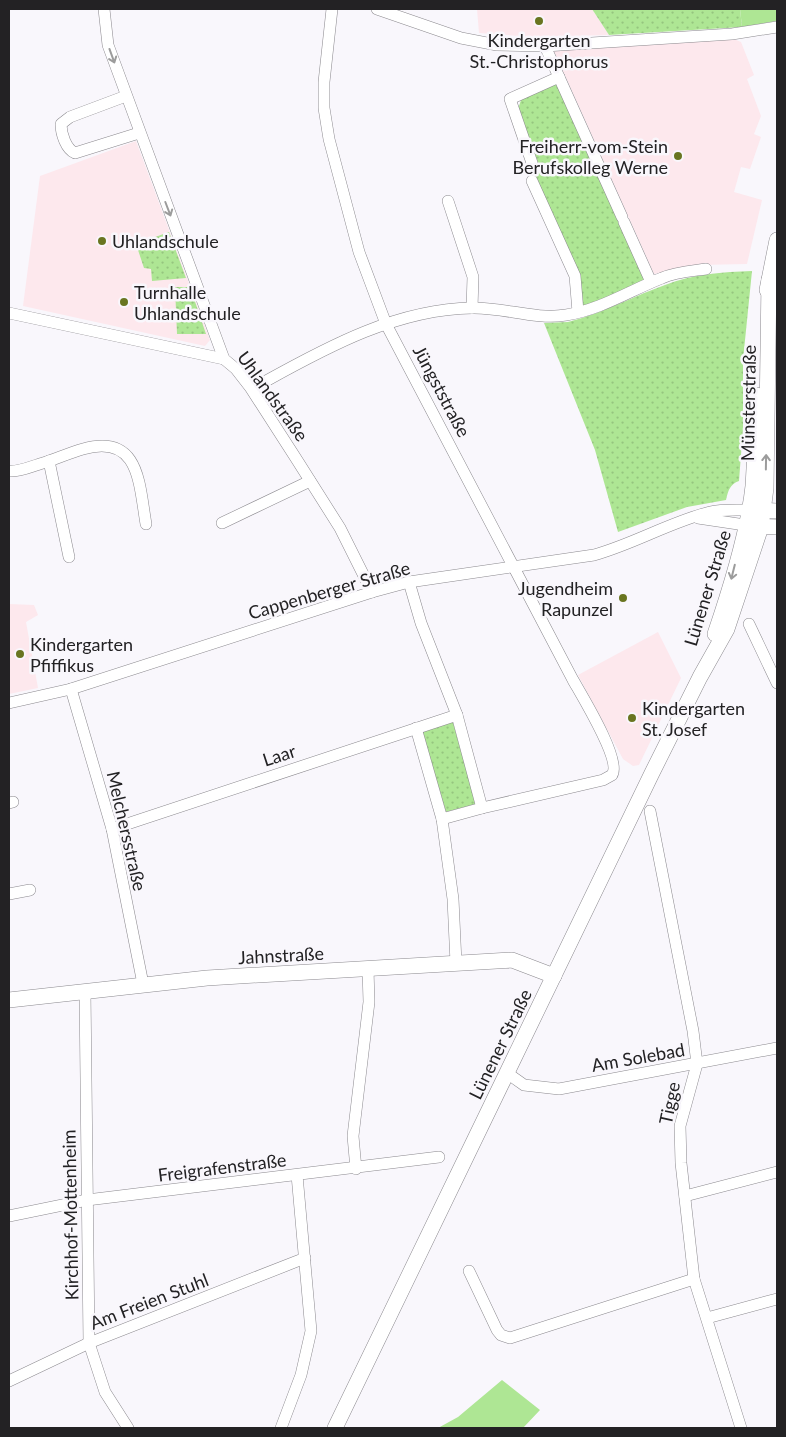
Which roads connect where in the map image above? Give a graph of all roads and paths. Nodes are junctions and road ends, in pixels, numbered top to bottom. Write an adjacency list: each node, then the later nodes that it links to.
1 (104, 9): 7 (street, Uhlandstraße, one-way to 7)
2 (332, 9): 18 (street, Jüngststraße)
3 (377, 9): 5 (street)
4 (777, 27): 5 (street)
5 (545, 46): 6 (street)
6 (559, 77): 9 (street); 14 (street)
7 (126, 96): 8 (street, Uhlandstraße); 8 (street)
8 (139, 133): 19 (street, Uhlandstraße, one-way to 19)
9 (532, 163)
10 (532, 181): 16 (street)
11 (448, 201): 15 (street)
12 (777, 240): 24 (main road, Münsterstraße)
13 (706, 270): 14 (street)
14 (652, 282): 16 (street)
15 (472, 308): 16 (street); 18 (street)
16 (578, 312)
17 (9, 313): 19 (street)
18 (386, 324): 20 (street); 30 (street, Jüngststraße)
19 (224, 359): 23 (street, Uhlandstraße)
20 (266, 381)
21 (49, 461): 22 (street); 26 (street); 29 (street)
22 (9, 471)
23 (310, 481): 25 (street); 32 (street, Uhlandstraße)
24 (759, 514): 27 (main road); 30 (street, Cappenberger Straße); 34 (main road, Lünener Straße, one-way to 34)
25 (222, 523)
26 (146, 524)
27 (761, 527): 28 (main road); 34 (main road, Lünener Straße)
28 (777, 527)
29 (69, 556)
30 (514, 567): 31 (street, Cappenberger Straße); 40 (street, Jüngststraße)
31 (409, 582): 32 (street, Cappenberger Straße); 38 (street)
32 (372, 592): 36 (street, Cappenberger Straße)
33 (749, 624): 35 (street)
34 (700, 677): 48 (main road, Lünener Straße)
35 (777, 683)
36 (71, 689): 37 (street, Cappenberger Straße); 43 (street, Melchersstraße)
37 (9, 703)
38 (457, 715): 39 (street, Laar); 40 (street)
39 (416, 728): 42 (street); 43 (street, Laar)
40 (482, 808): 42 (street)
41 (650, 811): 53 (street, Tigge)
42 (442, 819): 46 (street)
43 (112, 829): 49 (street, Melchersstraße)
44 (30, 890): 45 (street)
45 (9, 894)
46 (456, 963): 47 (main road, Jahnstraße); 48 (main road, Jahnstraße)
47 (368, 969): 49 (main road, Jahnstraße); 56 (street)
48 (554, 976): 54 (main road, Lünener Straße)
49 (143, 984): 50 (main road, Jahnstraße)
50 (85, 992): 51 (main road, Jahnstraße); 60 (street, Kirchhof-Mottenheim)
51 (9, 1000)
52 (777, 1048): 53 (street, Am Solebad)
53 (696, 1064): 54 (street, Am Solebad); 59 (street, Tigge)
54 (507, 1073): 71 (main road, Lünener Straße)
55 (439, 1157): 56 (street, Freigrafenstraße)
56 (356, 1169): 58 (street, Freigrafenstraße)
57 (777, 1172): 59 (street)
58 (297, 1175): 60 (street, Freigrafenstraße); 62 (street)
59 (686, 1196): 64 (street, Tigge)
60 (87, 1200): 61 (street, Freigrafenstraße); 67 (street, Kirchhof-Mottenheim)
61 (9, 1216)
62 (305, 1258): 67 (street, Am Freien Stuhl); 70 (street)
63 (469, 1271): 64 (street)
64 (694, 1279): 66 (street, Tigge)
65 (777, 1300): 66 (street)
66 (707, 1318): 72 (street, Tigge)
67 (89, 1343): 68 (street, Am Freien Stuhl); 69 (street, Kirchhof-Mottenheim)
68 (9, 1381)
69 (128, 1428)
70 (281, 1428)
71 (335, 1428)
72 (741, 1428)

